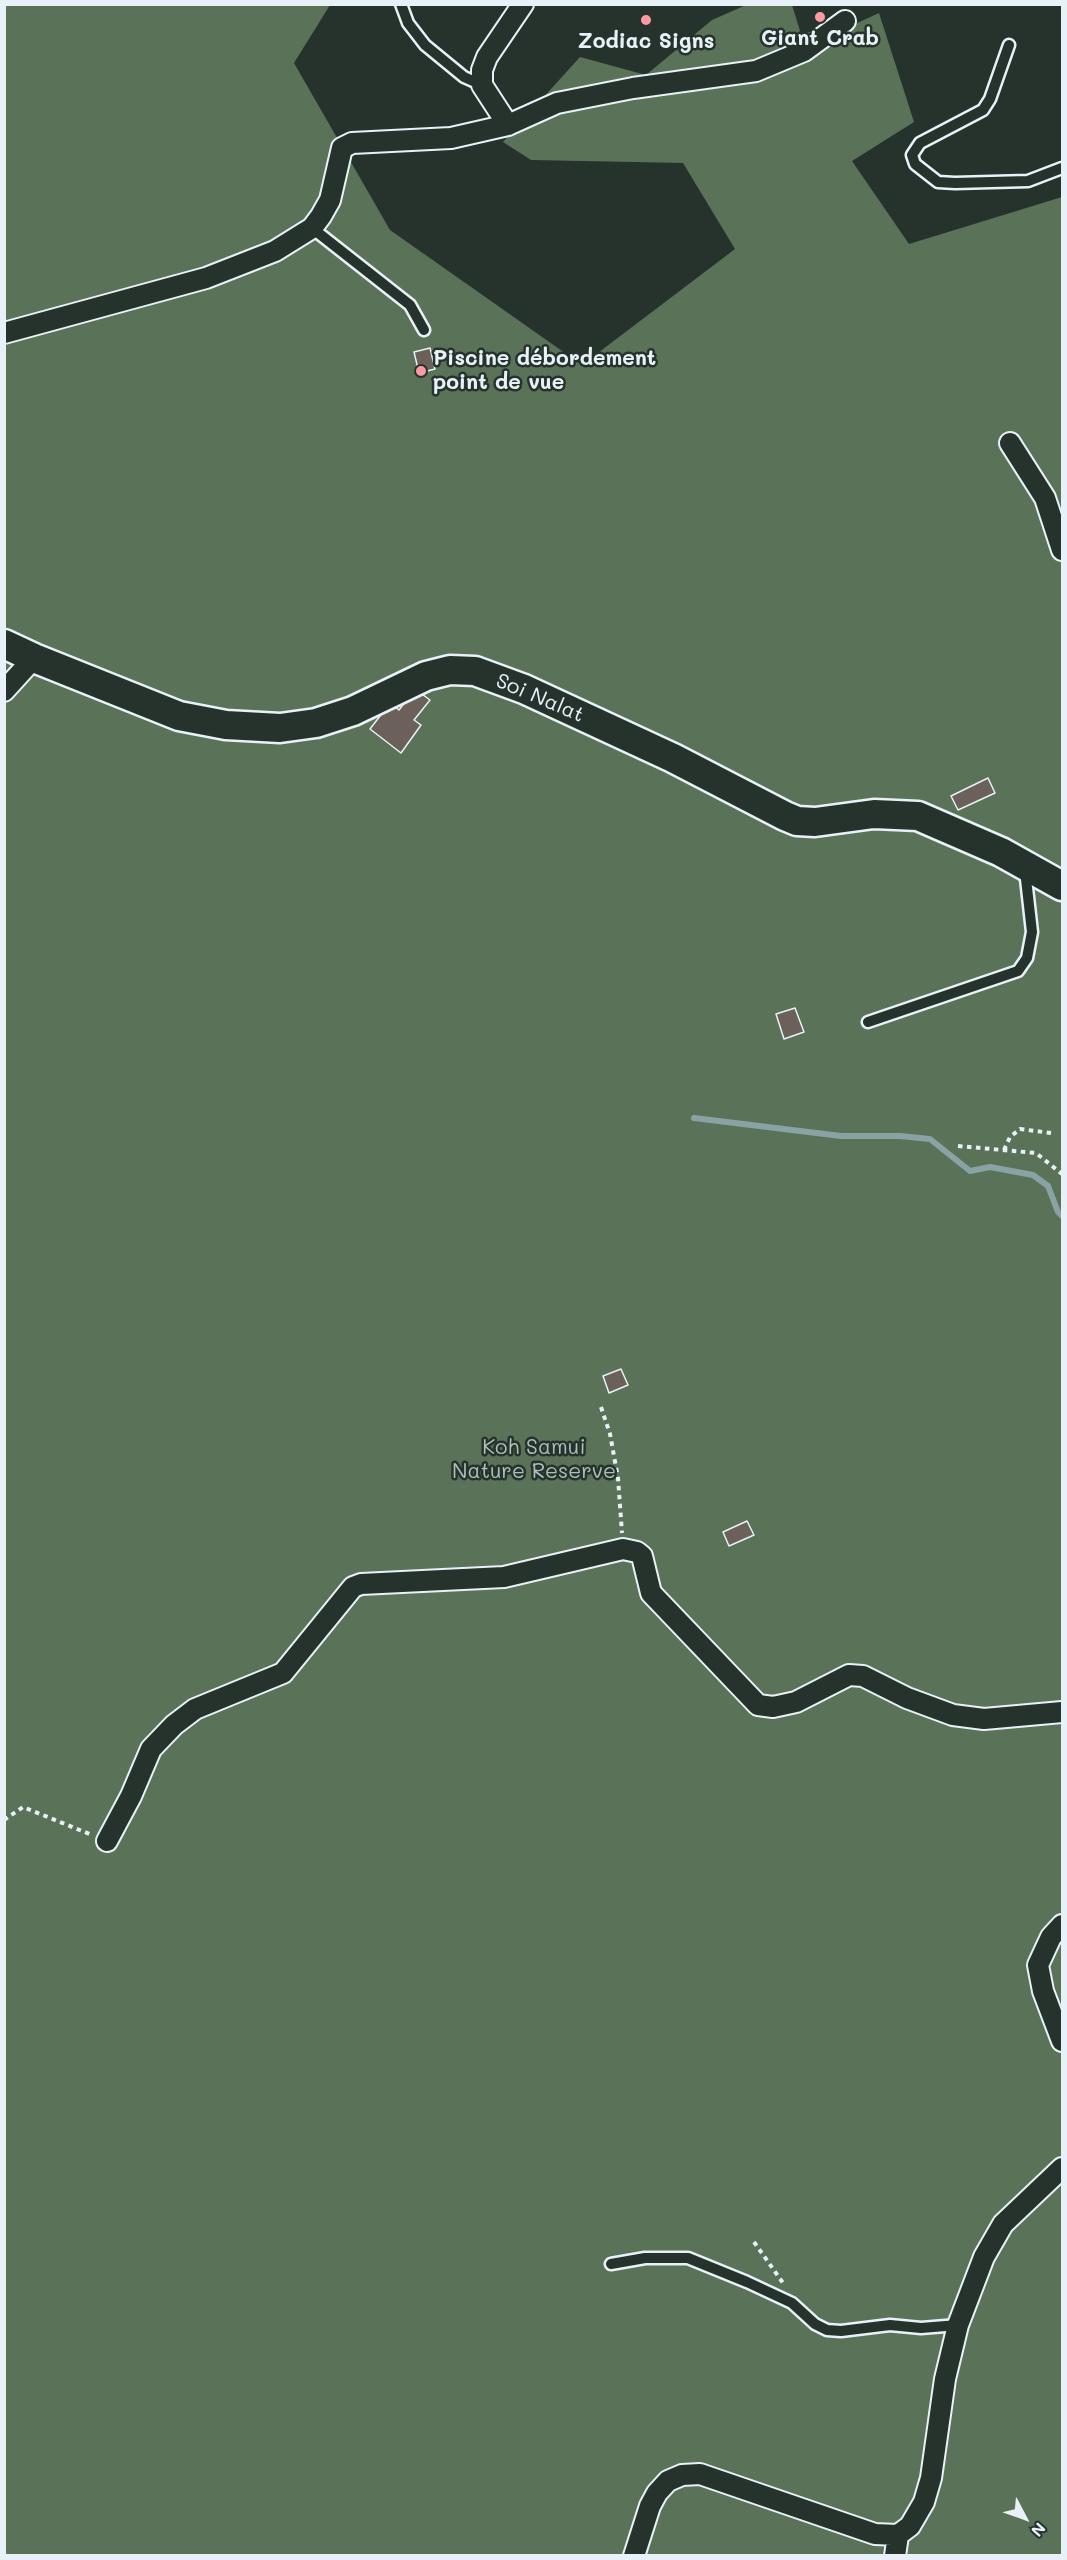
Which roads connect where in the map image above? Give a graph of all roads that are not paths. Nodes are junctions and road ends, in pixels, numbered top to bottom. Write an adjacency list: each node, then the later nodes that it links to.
1 (401, 4): 5 (lane)
2 (523, 4): 5 (street)
3 (845, 21): 6 (street)
4 (1009, 45): 7 (lane)
5 (482, 85): 6 (street)
6 (508, 125): 8 (street)
7 (1062, 168)
8 (312, 228): 9 (lane); 10 (street)
9 (424, 330)
10 (4, 333)
11 (1010, 443): 12 (street)
12 (1062, 550)
13 (4, 644): 14 (street, Soi Nalat)
14 (34, 658): 15 (street); 16 (street, Soi Nalat)
15 (4, 690)
16 (1025, 867): 17 (street, Soi Nalat); 18 (lane)
17 (1062, 886)
18 (868, 1022)
19 (1062, 1712): 20 (street)
20 (107, 1840)
21 (1062, 1925): 22 (street)
22 (1062, 2041)
23 (1062, 2168): 25 (street)
24 (611, 2264): 25 (lane)
25 (958, 2325): 26 (street)
26 (898, 2535): 27 (street); 28 (street)
27 (634, 2556)
28 (895, 2556)

